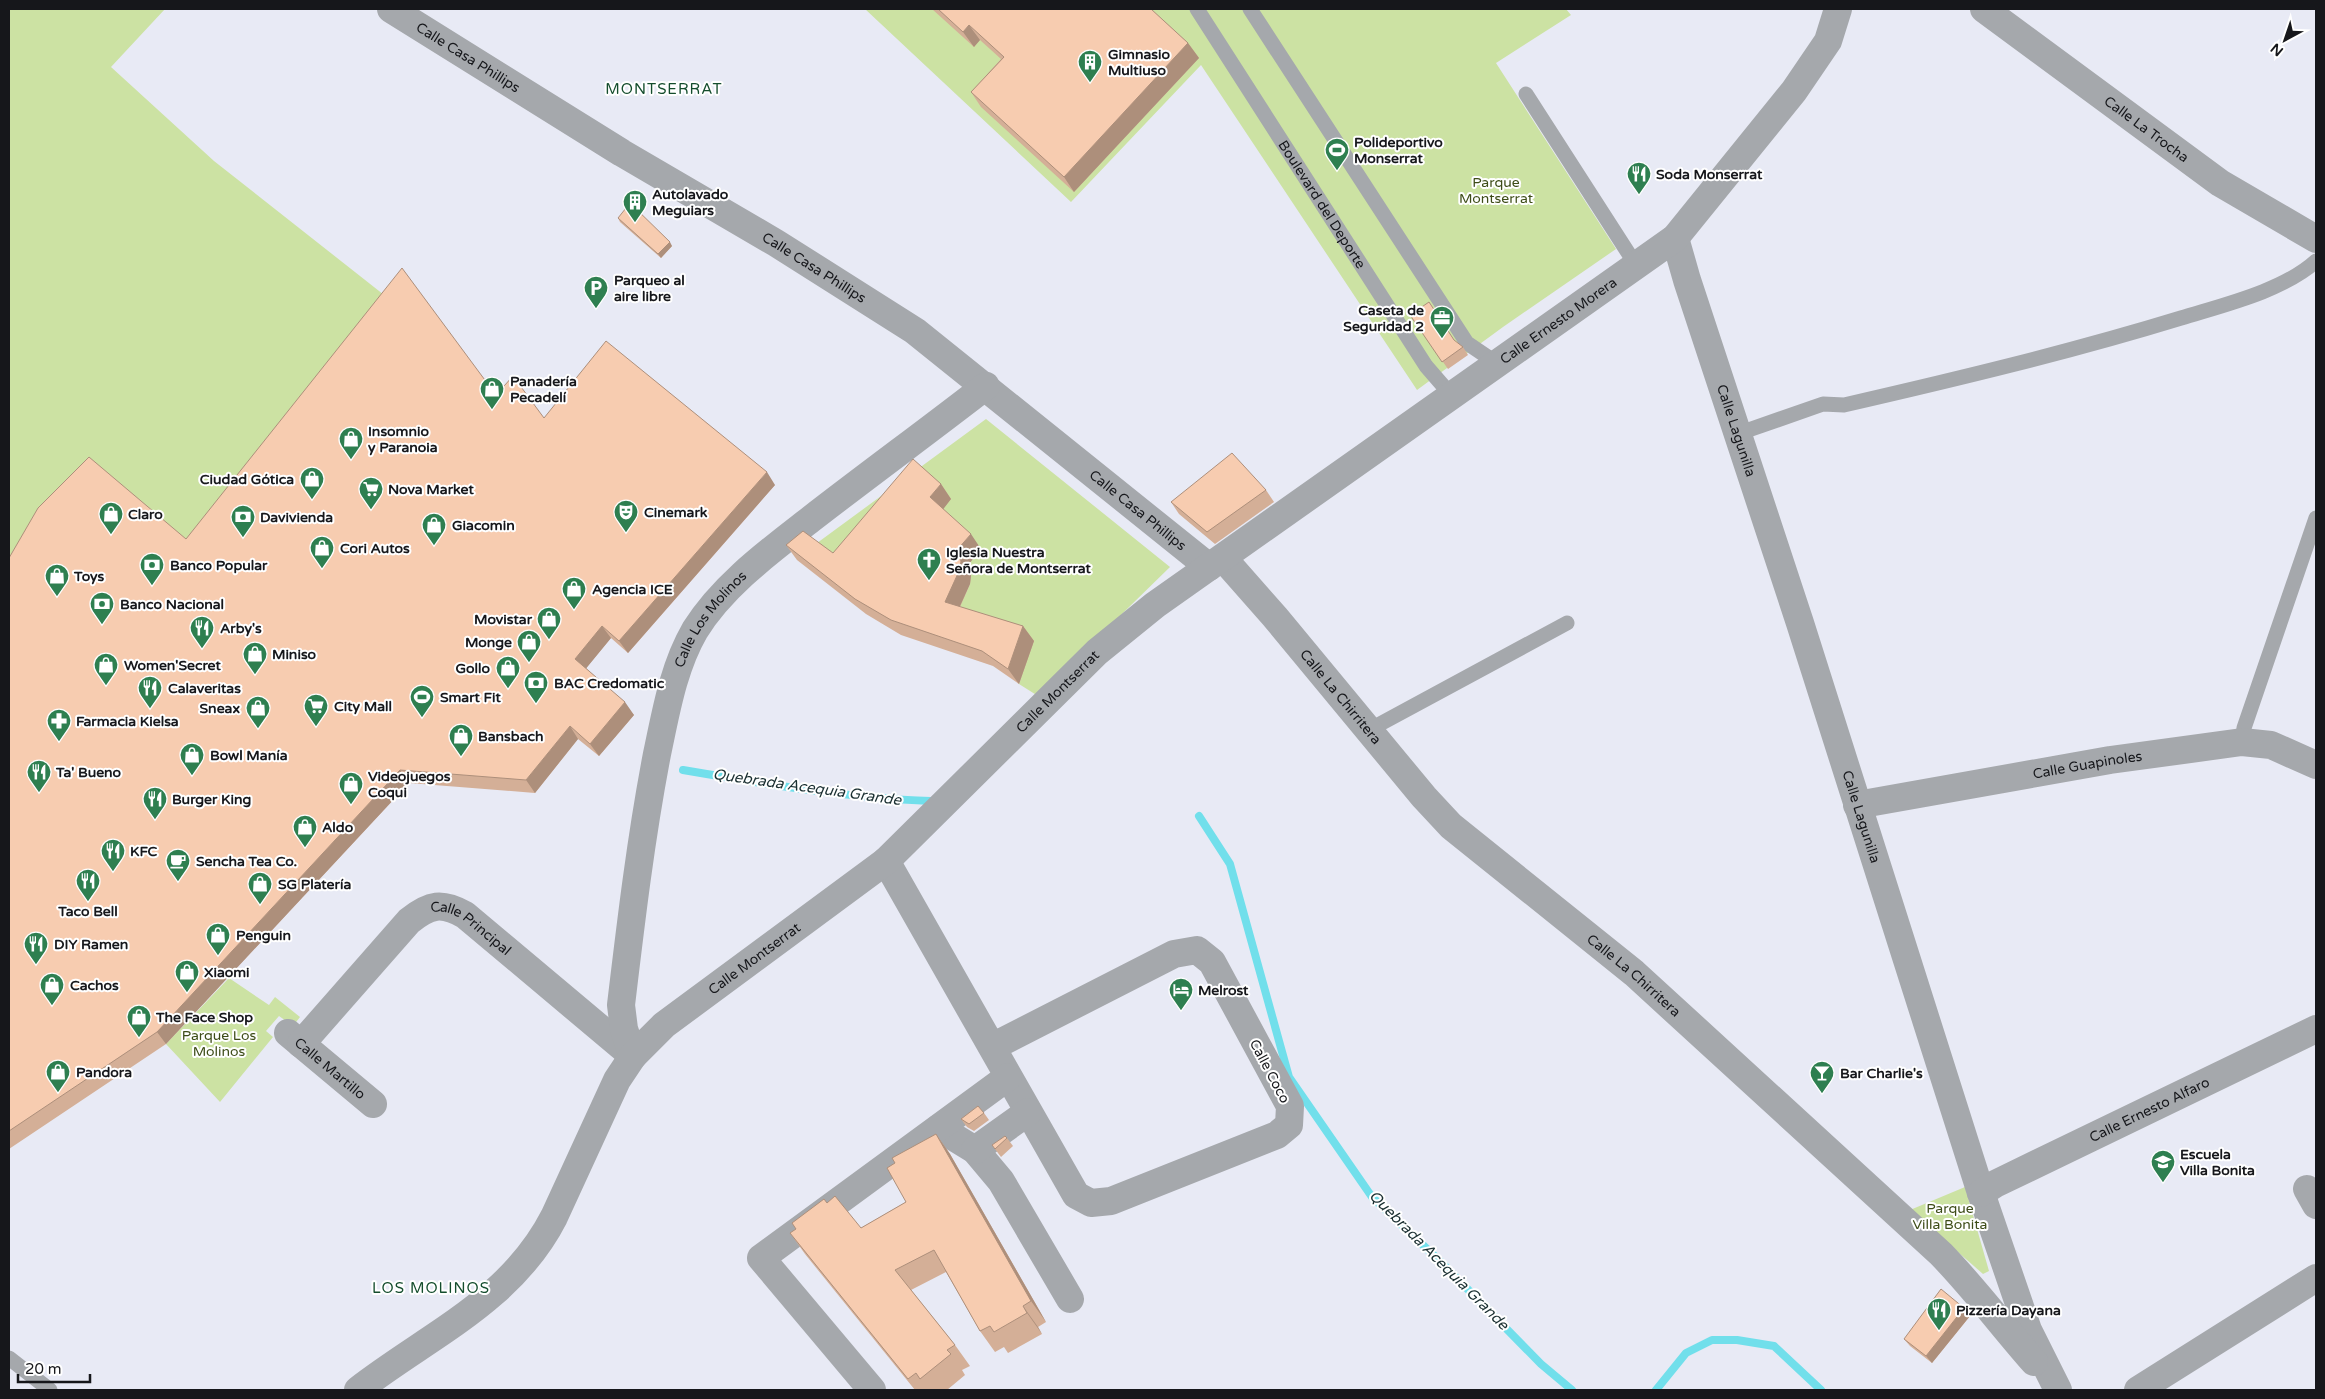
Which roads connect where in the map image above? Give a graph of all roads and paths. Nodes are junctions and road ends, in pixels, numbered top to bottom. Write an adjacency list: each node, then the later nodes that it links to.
1 (1197, 9): 13 (lane, Boulevard del Deporte)
2 (1250, 9): 11 (lane)
3 (1838, 9): 7 (street, Calle Ernesto Morera)
4 (1984, 9): 8 (street, Calle La Trocha)
5 (411, 13): 12 (street, Calle Casa Phillips)
6 (1526, 94): 10 (lane)
7 (1675, 238): 10 (street, Calle Ernesto Morera); 14 (street, Calle Lagunilla)
8 (2316, 239)
9 (2316, 261): 14 (lane)
10 (1636, 265): 11 (street, Calle Ernesto Morera)
11 (1498, 364): 13 (street, Calle Ernesto Morera)
12 (986, 386): 16 (street, Calle Casa Phillips); 26 (street, Calle Los Molinos)
13 (1452, 396): 16 (street, Calle Ernesto Morera)
14 (1737, 434): 21 (street, Calle Lagunilla)
15 (2316, 518): 19 (lane)
16 (1216, 563): 18 (street, Calle La Chirritera); 22 (street, Calle Montserrat)
17 (1567, 623): 18 (lane)
18 (1367, 731): 36 (street, Calle La Chirritera)
19 (2242, 742): 20 (street, Calle Guapinoles); 21 (street, Calle Guapinoles)
20 (2316, 765)
21 (1857, 805): 32 (street, Calle Lagunilla)
22 (886, 862): 25 (street, Calle Coco); 26 (street, Calle Montserrat)
23 (2316, 1029): 32 (street, Calle Ernesto Alfaro)
24 (294, 1038): 26 (street, Calle Principal); 28 (street, Calle Martillo)
25 (992, 1047): 27 (street, Calle Coco); 29 (street, Calle Coco)
26 (633, 1056): 38 (street, Calle Montserrat)
27 (1008, 1077): 29 (street, Calle Coco); 30 (street)
28 (373, 1104)
29 (1028, 1112): 31 (street)
30 (939, 1128): 31 (street); 39 (street)
31 (975, 1150): 34 (street)
32 (1982, 1193): 36 (street, Calle Lagunilla)
33 (2316, 1278): 40 (street)
34 (1070, 1299)
35 (9, 1358): 37 (lane)
36 (2056, 1387)
37 (50, 1390)
38 (358, 1390)
39 (872, 1390)
40 (2138, 1390)

